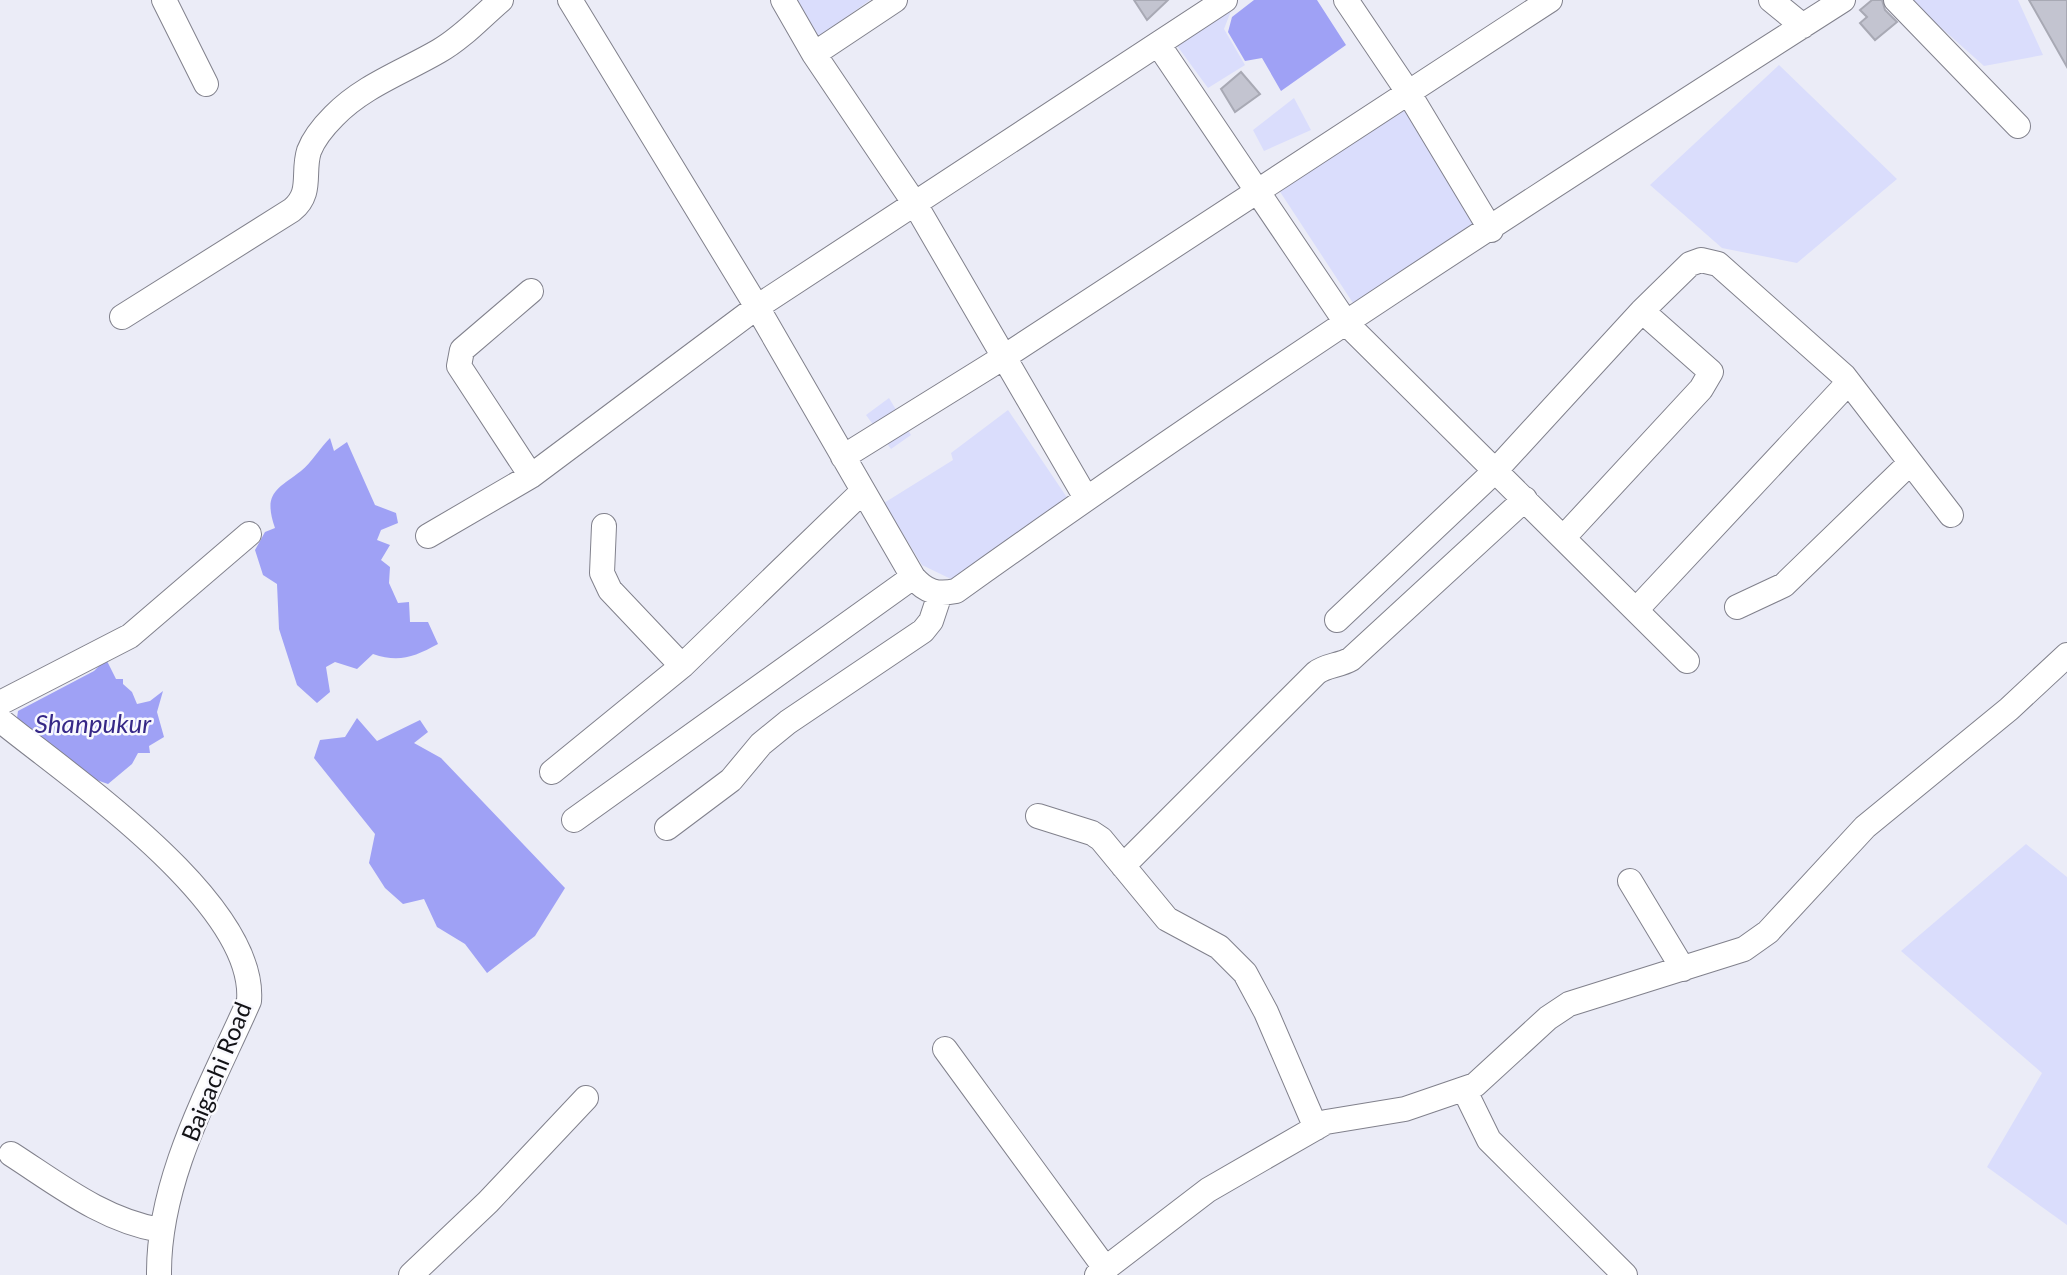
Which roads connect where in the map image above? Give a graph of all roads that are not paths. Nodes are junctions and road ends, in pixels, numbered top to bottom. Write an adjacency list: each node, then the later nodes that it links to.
1 (164, 0): 15 (street)
2 (501, 0): 24 (street)
3 (570, 0): 22 (street)
4 (782, 0): 14 (street)
5 (895, 0): 14 (street)
6 (1346, 0): 16 (street)
7 (1550, 0): 16 (street)
8 (1771, 0): 12 (street)
9 (1843, 0): 12 (street)
10 (1896, 0): 17 (street)
11 (1223, 1): 13 (street)
12 (1803, 26): 20 (street)
13 (1158, 44): 18 (street); 19 (street)
14 (814, 54): 19 (street)
15 (206, 84)
16 (1408, 92): 18 (street); 20 (street)
17 (2018, 126)
18 (1258, 191): 25 (street); 26 (street)
19 (915, 205): 22 (street); 26 (street)
20 (1491, 230): 25 (street)
21 (531, 291): 31 (street)
22 (757, 307): 28 (street); 31 (street)
23 (1642, 311): 27 (street); 30 (street); 39 (street)
24 (121, 317)
25 (1347, 324): 30 (street); 33 (street)
26 (1004, 357): 28 (street); 33 (street)
27 (1848, 383): 29 (street); 43 (street)
28 (844, 457): 32 (street)
29 (1910, 463): 35 (street); 42 (street)
30 (1496, 470): 34 (street); 44 (street)
31 (531, 476): 38 (street)
32 (863, 491): 40 (street); 47 (street)
33 (1086, 498): 41 (street)
34 (1525, 499): 39 (street); 54 (street)
35 (1951, 515)
36 (604, 526): 47 (street)
37 (248, 534): 48 (street)
38 (428, 536)
39 (1564, 537): 43 (street)
40 (912, 577): 41 (street); 52 (street)
41 (940, 594): 53 (street)
42 (1737, 607)
43 (1636, 610): 46 (street)
44 (1337, 620)
45 (2067, 655): 56 (street)
46 (1687, 661)
47 (682, 666): 50 (street)
48 (0, 703)
49 (0, 720): 62 (street, Baigachi Road)
50 (552, 772)
51 (1038, 816): 54 (street)
52 (574, 820)
53 (667, 828)
54 (1123, 866): 60 (street)
55 (1630, 881): 56 (street)
56 (1684, 970): 58 (street)
57 (945, 1049): 63 (street)
58 (1464, 1089): 60 (street); 66 (street)
59 (586, 1098): 65 (street)
60 (1316, 1128): 63 (street)
61 (11, 1154): 62 (street)
62 (160, 1230): 64 (street, Baigachi Road)
63 (1101, 1272)
64 (159, 1275)
65 (411, 1275)
66 (1625, 1275)

